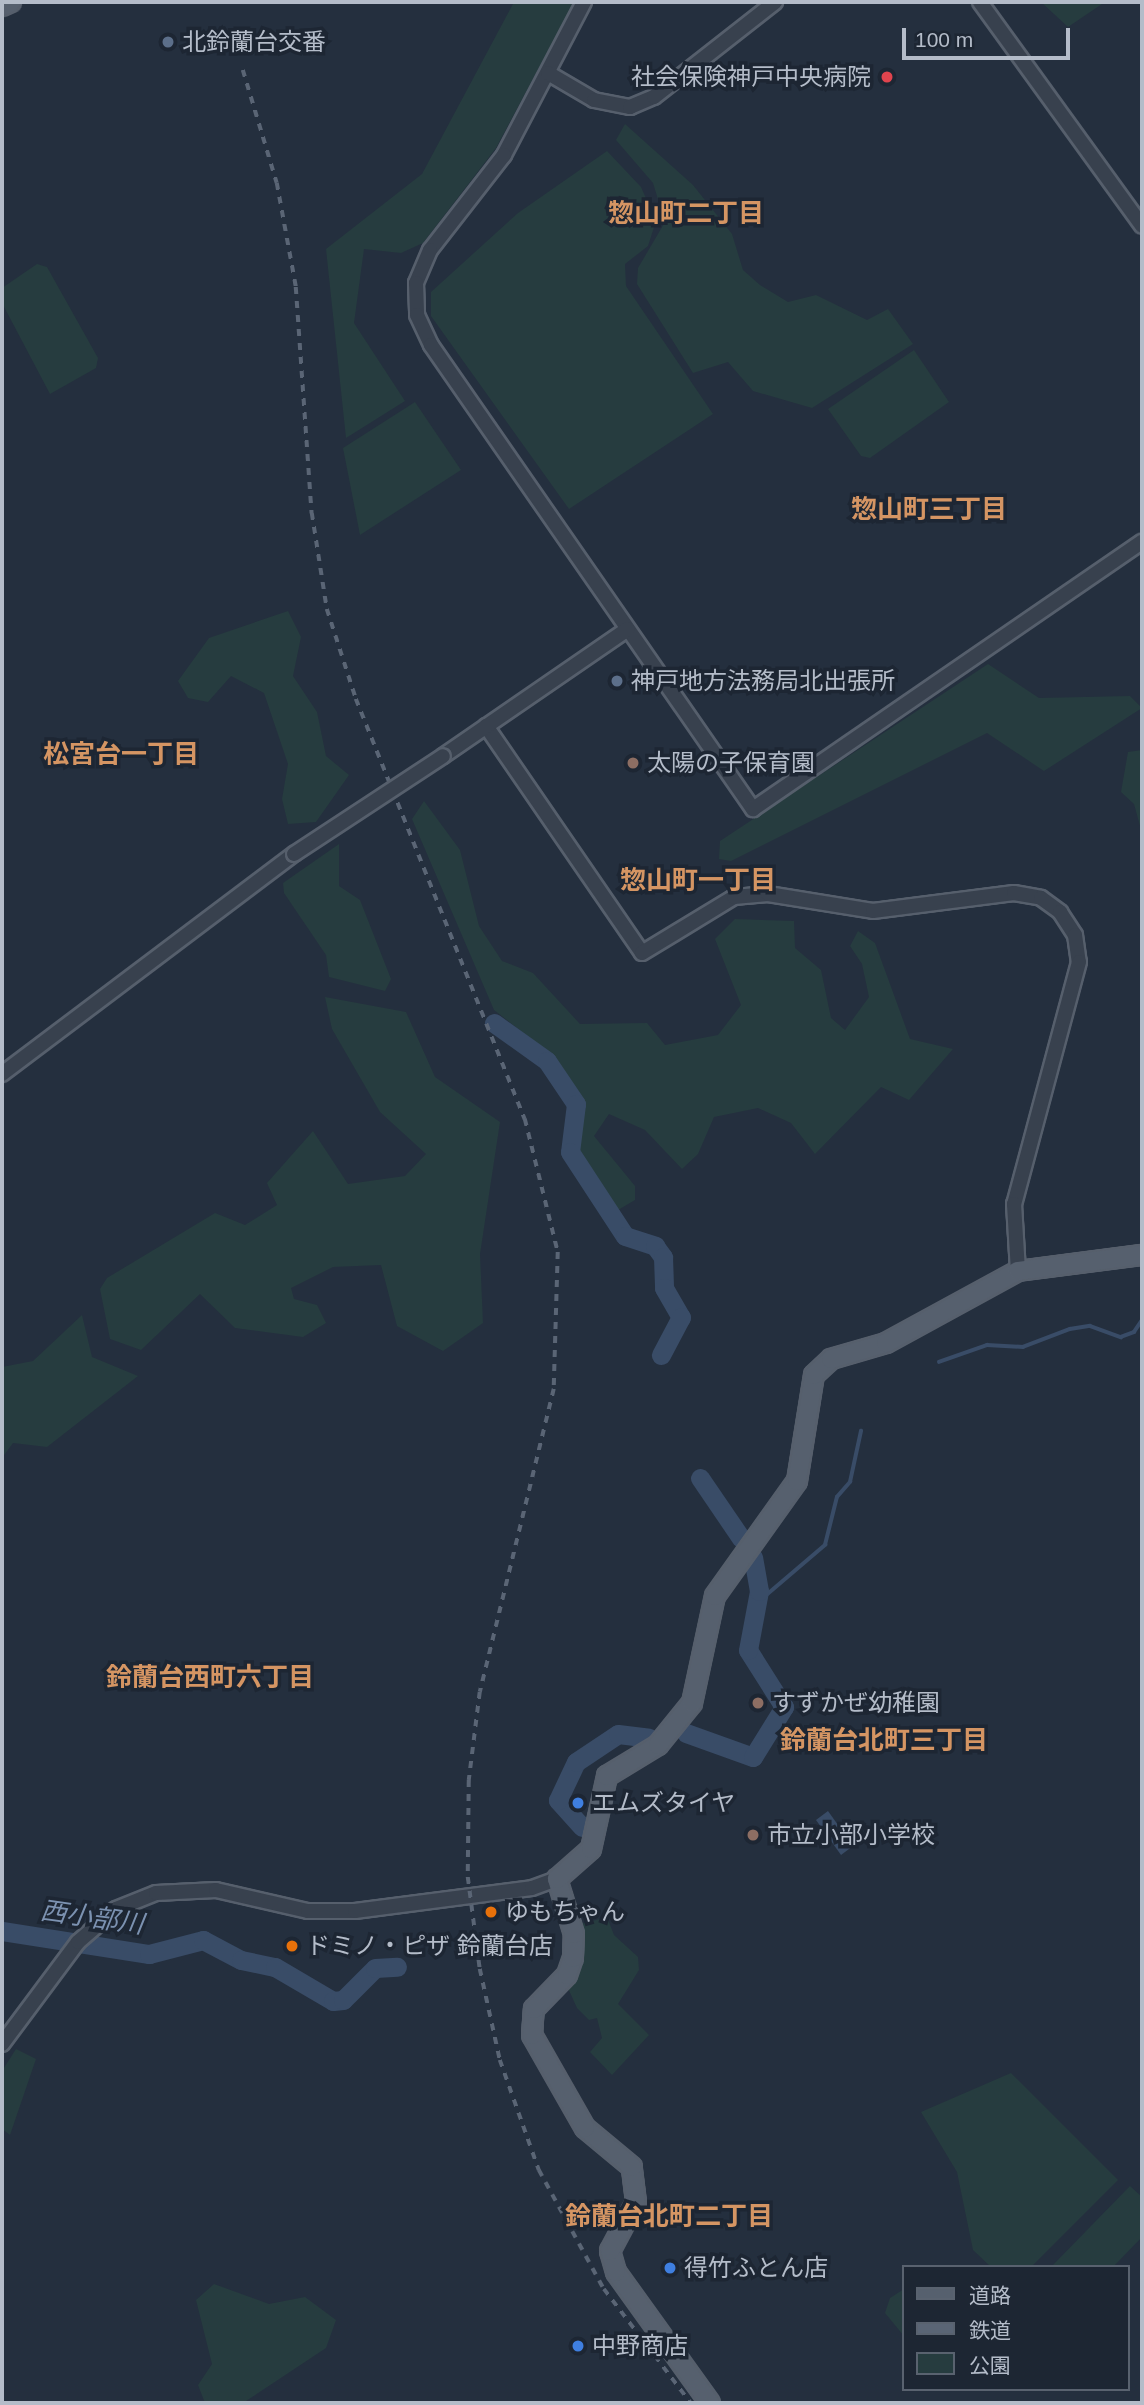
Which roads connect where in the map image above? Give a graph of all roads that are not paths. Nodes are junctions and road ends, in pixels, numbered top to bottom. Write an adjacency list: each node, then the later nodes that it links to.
1 (10, 2): 5 (main road)
2 (584, 2): 6 (street)
3 (775, 2): 6 (street)
4 (980, 2): 7 (street)
5 (2, 6)
6 (548, 73): 9 (street)
7 (1142, 226)
8 (1142, 542): 9 (street)
9 (628, 629): 10 (street)
10 (486, 726): 11 (street, bridge); 13 (street)
11 (2, 1074)
12 (1142, 1255): 13 (main road)
13 (1018, 1271): 14 (main road)
14 (557, 1879): 15 (street); 16 (main road)
15 (2, 2044)
16 (710, 2403)

